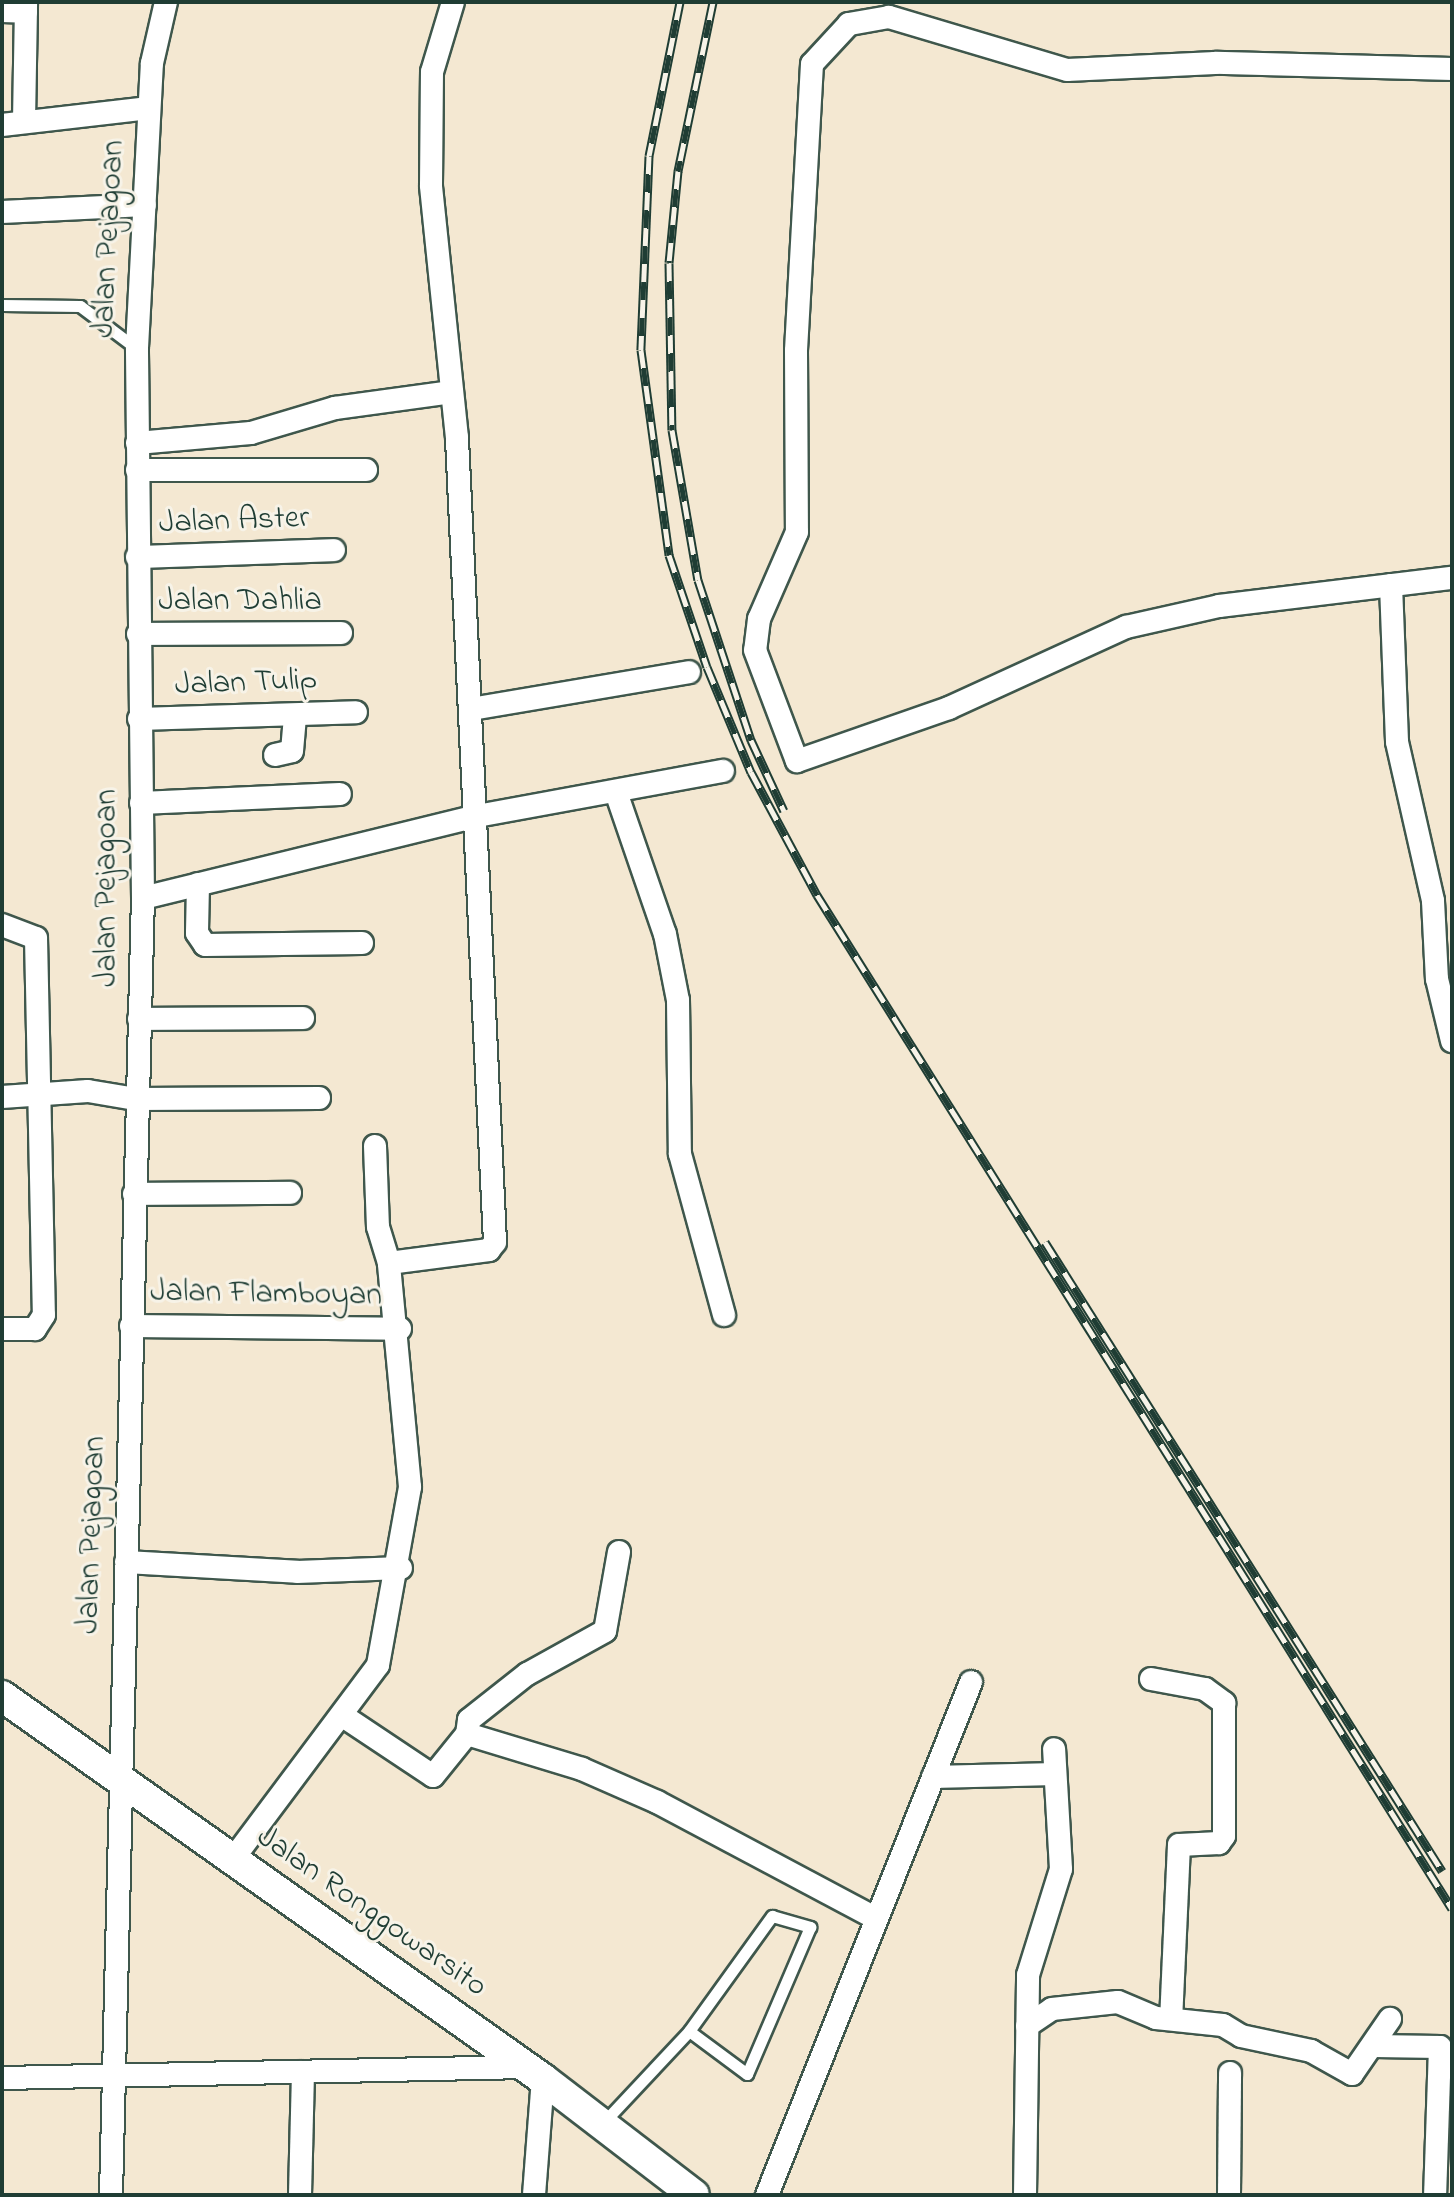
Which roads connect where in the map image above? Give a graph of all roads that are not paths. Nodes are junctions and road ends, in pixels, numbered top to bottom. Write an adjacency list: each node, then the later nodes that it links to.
1 (166, 2): 6 (street, Jalan Pejagoan)
2 (453, 2): 12 (street)
3 (26, 7): 4 (street); 7 (street)
4 (2, 11)
5 (1452, 69): 19 (street)
6 (149, 108): 7 (street); 8 (street, Jalan Pejagoan)
7 (13, 123)
8 (145, 205): 9 (street); 11 (street, Jalan Pejagoan)
9 (2, 212)
10 (2, 305): 11 (lane)
11 (137, 348): 13 (street, Jalan Pejagoan)
12 (452, 392): 13 (street); 23 (street)
13 (137, 443): 14 (street, Jalan Pejagoan)
14 (137, 470): 15 (street); 17 (street, Jalan Pejagoan)
15 (366, 470)
16 (334, 550): 17 (street, Jalan Aster)
17 (137, 557): 21 (street, Jalan Pejagoan)
18 (1452, 578): 19 (street)
19 (1391, 585): 39 (street)
20 (341, 633): 21 (street, Jalan Dahlia)
21 (138, 634): 26 (street, Jalan Pejagoan)
22 (689, 672): 23 (street)
23 (471, 709): 32 (street)
24 (356, 712): 25 (street, Jalan Tulip)
25 (295, 717): 26 (street, Jalan Tulip); 27 (street)
26 (139, 719): 31 (street, Jalan Pejagoan)
27 (275, 755)
28 (723, 771): 29 (street)
29 (616, 792): 32 (street); 48 (street)
30 (340, 794): 31 (street)
31 (141, 803): 34 (street, Jalan Pejagoan)
32 (477, 816): 33 (street); 47 (street)
33 (198, 884): 34 (street); 36 (street)
34 (143, 898): 38 (street, Jalan Pejagoan)
35 (2, 925): 40 (street)
36 (362, 943)
37 (303, 1018): 38 (street)
38 (139, 1019): 43 (street, Jalan Pejagoan)
39 (1452, 1041)
40 (40, 1093): 41 (street); 43 (street); 50 (street)
41 (2, 1097)
42 (319, 1098): 43 (street)
43 (136, 1099): 46 (street, Jalan Pejagoan)
44 (375, 1146): 47 (street)
45 (290, 1193): 46 (street)
46 (134, 1194): 49 (street, Jalan Pejagoan)
47 (389, 1263): 51 (street)
48 (724, 1315)
49 (131, 1326): 51 (street, Jalan Flamboyan); 53 (street, Jalan Pejagoan)
50 (2, 1329)
51 (400, 1329): 54 (street)
52 (619, 1552): 59 (street)
53 (126, 1562): 54 (street); 62 (street, Jalan Pejagoan)
54 (401, 1568): 58 (street)
55 (1151, 1679): 66 (street)
56 (971, 1682): 63 (street)
57 (2, 1696): 62 (main road, Jalan Ronggowarsito)
58 (343, 1716): 59 (street); 64 (street)
59 (467, 1734): 65 (street)
60 (1054, 1749): 61 (street)
61 (1055, 1774): 63 (street); 68 (street)
62 (116, 1777): 64 (main road, Jalan Ronggowarsito); 74 (street, Jalan Pejagoan)
63 (933, 1777): 65 (street)
64 (233, 1859): 72 (main road, Jalan Ronggowarsito)
65 (875, 1918): 81 (street)
66 (1171, 2019): 68 (street); 70 (street)
67 (1390, 2019): 70 (street)
68 (1027, 2026): 82 (street)
69 (689, 2031): 69 (lane); 76 (lane)
70 (1374, 2046): 84 (street)
71 (303, 2072): 72 (street); 74 (street); 78 (street)
72 (534, 2073): 76 (main road, Jalan Ronggowarsito); 79 (street)
73 (1230, 2073): 83 (street)
74 (113, 2076): 75 (street); 77 (street, Jalan Pejagoan)
75 (2, 2078)
76 (599, 2126): 80 (main road, Jalan Ronggowarsito)
77 (111, 2195)
78 (300, 2195)
79 (534, 2195)
80 (694, 2195)
81 (767, 2195)
82 (1025, 2195)
83 (1229, 2195)
84 (1435, 2195)

